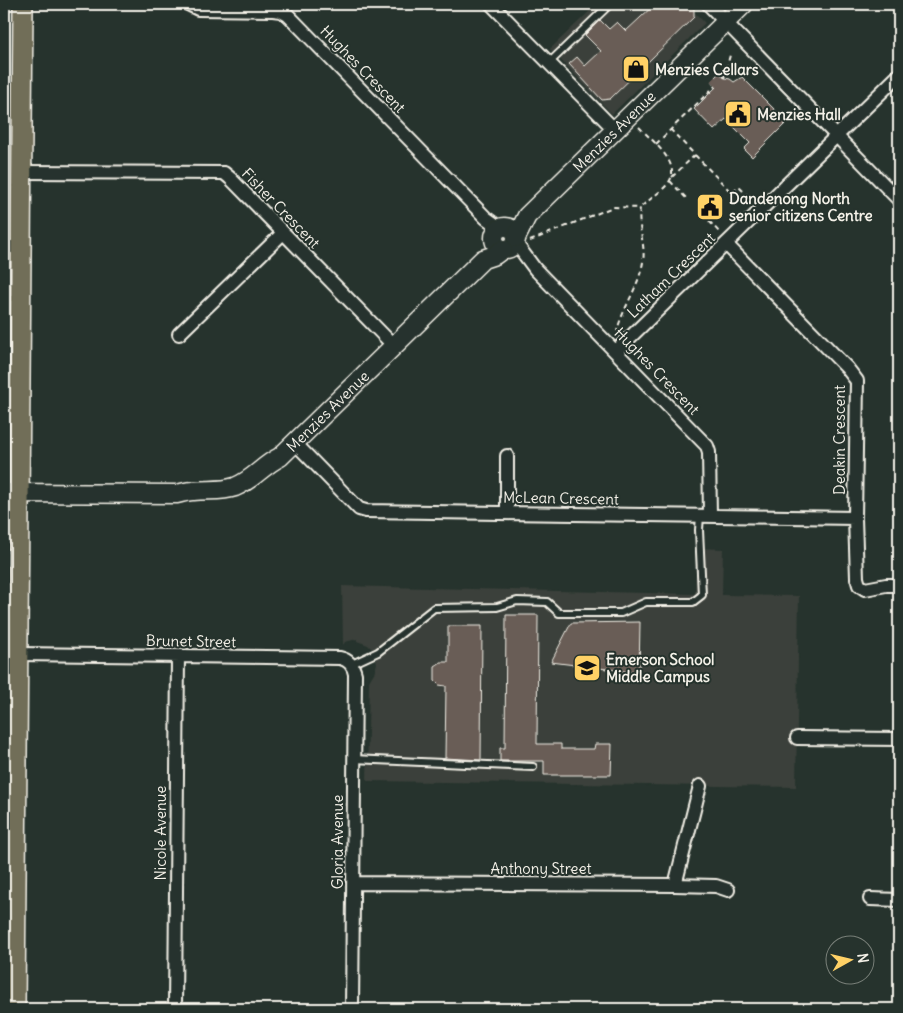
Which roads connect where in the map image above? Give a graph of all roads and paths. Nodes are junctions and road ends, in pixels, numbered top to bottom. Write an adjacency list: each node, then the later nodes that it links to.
1 (23, 4): 19 (main road)
2 (188, 4): 29 (street, Hughes Crescent)
3 (491, 4): 9 (street)
4 (610, 4): 9 (lane)
5 (708, 4): 7 (street)
6 (744, 4): 7 (street, Menzies Avenue)
7 (726, 22): 14 (street, Menzies Avenue); 16 (street)
8 (730, 55): 11 (path)
9 (549, 63): 14 (street)
10 (899, 75): 16 (street, Latham Crescent)
11 (724, 78)
12 (715, 86): 15 (path)
13 (633, 122): 17 (path)
14 (615, 130): 29 (street, Menzies Avenue)
15 (670, 130): 17 (path); 18 (path)
16 (836, 136): 23 (street); 30 (street, Latham Crescent)
17 (656, 144): 20 (path)
18 (695, 155): 20 (path); 24 (path)
19 (21, 172): 27 (street, Fisher Crescent); 31 (main road)
20 (671, 178): 21 (path)
21 (670, 182): 22 (path); 25 (path)
22 (686, 198)
23 (899, 200)
24 (753, 201)
25 (640, 208): 29 (path); 32 (path)
26 (709, 221): 28 (path)
27 (283, 233): 33 (street); 34 (street, Fisher Crescent)
28 (720, 233)
29 (505, 237): 34 (street, Menzies Avenue); 35 (street, Hughes Crescent)
30 (726, 245): 35 (street, Latham Crescent); 41 (street, Deakin Crescent)
31 (12, 247): 38 (main road)
32 (616, 331)
33 (179, 334)
34 (394, 346): 36 (street, Menzies Avenue)
35 (616, 351): 40 (street, Hughes Crescent)
36 (295, 443): 38 (street, Menzies Avenue); 39 (street, McLean Crescent)
37 (507, 456): 39 (street)
38 (11, 493): 43 (main road)
39 (507, 513): 40 (street, McLean Crescent)
40 (705, 515): 41 (street, McLean Crescent); 45 (lane)
41 (855, 518): 42 (street, Deakin Crescent)
42 (899, 585)
43 (18, 654): 44 (street, Brunet Street); 56 (main road)
44 (178, 657): 45 (street, Brunet Street); 58 (street, Nicole Avenue)
45 (353, 669): 48 (street, Gloria Avenue)
46 (797, 738): 47 (street)
47 (899, 739)
48 (353, 759): 49 (lane); 51 (street, Gloria Avenue)
49 (532, 767)
50 (700, 786): 52 (street)
51 (354, 883): 52 (street, Anthony Street); 59 (street, Gloria Avenue)
52 (675, 885): 53 (street, Anthony Street)
53 (728, 890)
54 (870, 900): 55 (street)
55 (899, 900)
56 (10, 955): 57 (main road)
57 (16, 1009)
58 (175, 1009)
59 (352, 1009)

